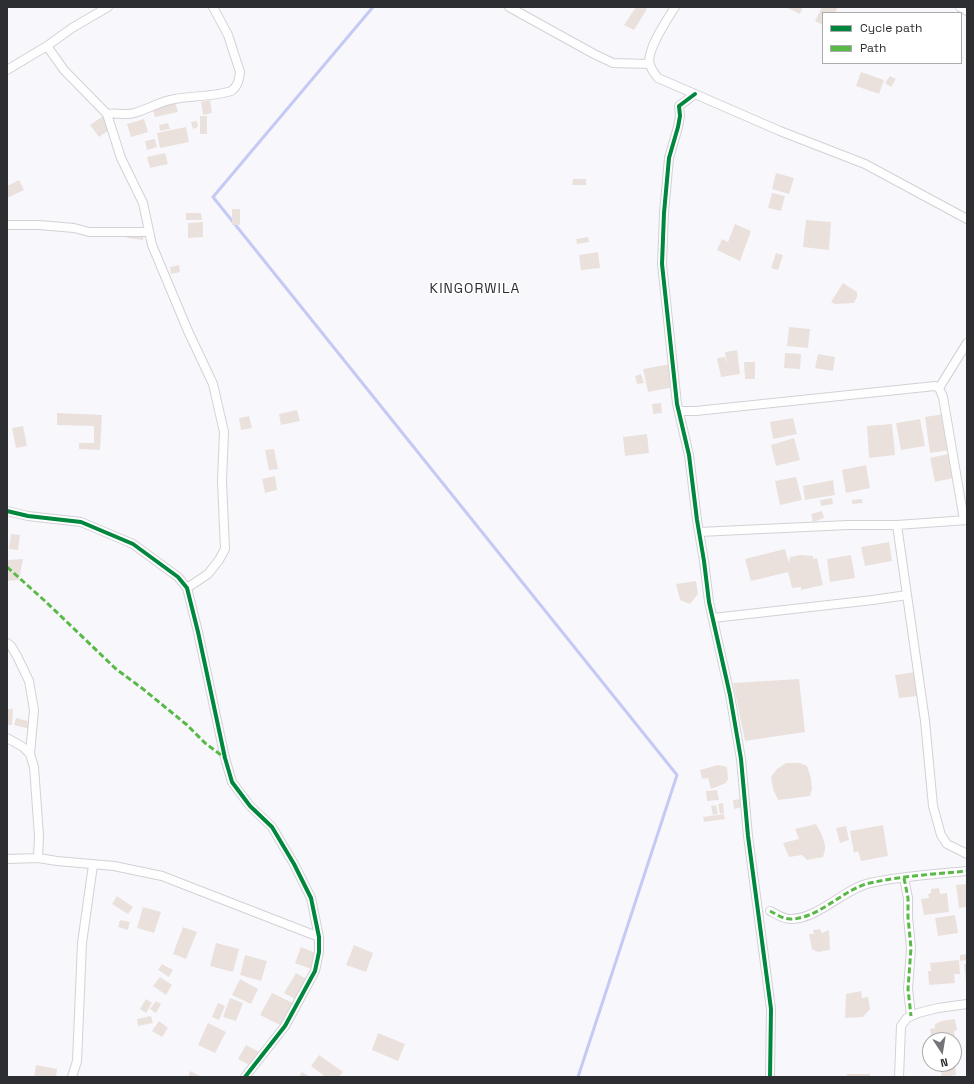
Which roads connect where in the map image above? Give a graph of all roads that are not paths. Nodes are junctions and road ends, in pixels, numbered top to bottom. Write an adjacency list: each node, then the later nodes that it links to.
1 (108, 7): 7 (street)
2 (213, 7): 13 (street)
3 (509, 7): 9 (street)
4 (675, 7): 9 (street)
5 (960, 7): 6 (street)
6 (967, 11)
7 (47, 46): 10 (street); 13 (street)
8 (7, 60): 10 (street)
9 (649, 64): 12 (street)
10 (16, 65): 11 (street)
11 (7, 70)
12 (695, 94): 14 (street); 19 (street)
13 (107, 114): 16 (street)
14 (967, 219)
15 (7, 225): 16 (street)
16 (149, 232): 24 (street)
17 (967, 343): 18 (street)
18 (939, 388): 19 (street); 21 (street)
19 (679, 412): 23 (street)
20 (7, 512): 24 (street)
21 (966, 520): 22 (street)
22 (897, 525): 23 (street); 25 (street)
23 (699, 532): 26 (street)
24 (186, 588): 37 (street)
25 (908, 594): 26 (street); 30 (street)
26 (713, 618): 42 (street)
27 (7, 643): 29 (street)
28 (7, 738): 29 (street)
29 (30, 754): 31 (street)
30 (967, 854)
31 (38, 858): 32 (street); 33 (street)
32 (7, 859)
33 (93, 865): 37 (street); 40 (street)
34 (967, 871): 35 (street)
35 (904, 878): 36 (street); 39 (street)
36 (770, 911)
37 (319, 937): 41 (street)
38 (967, 1004): 39 (street)
39 (911, 1016): 43 (street)
40 (72, 1077)
41 (245, 1077)
42 (770, 1077)
43 (899, 1077)

